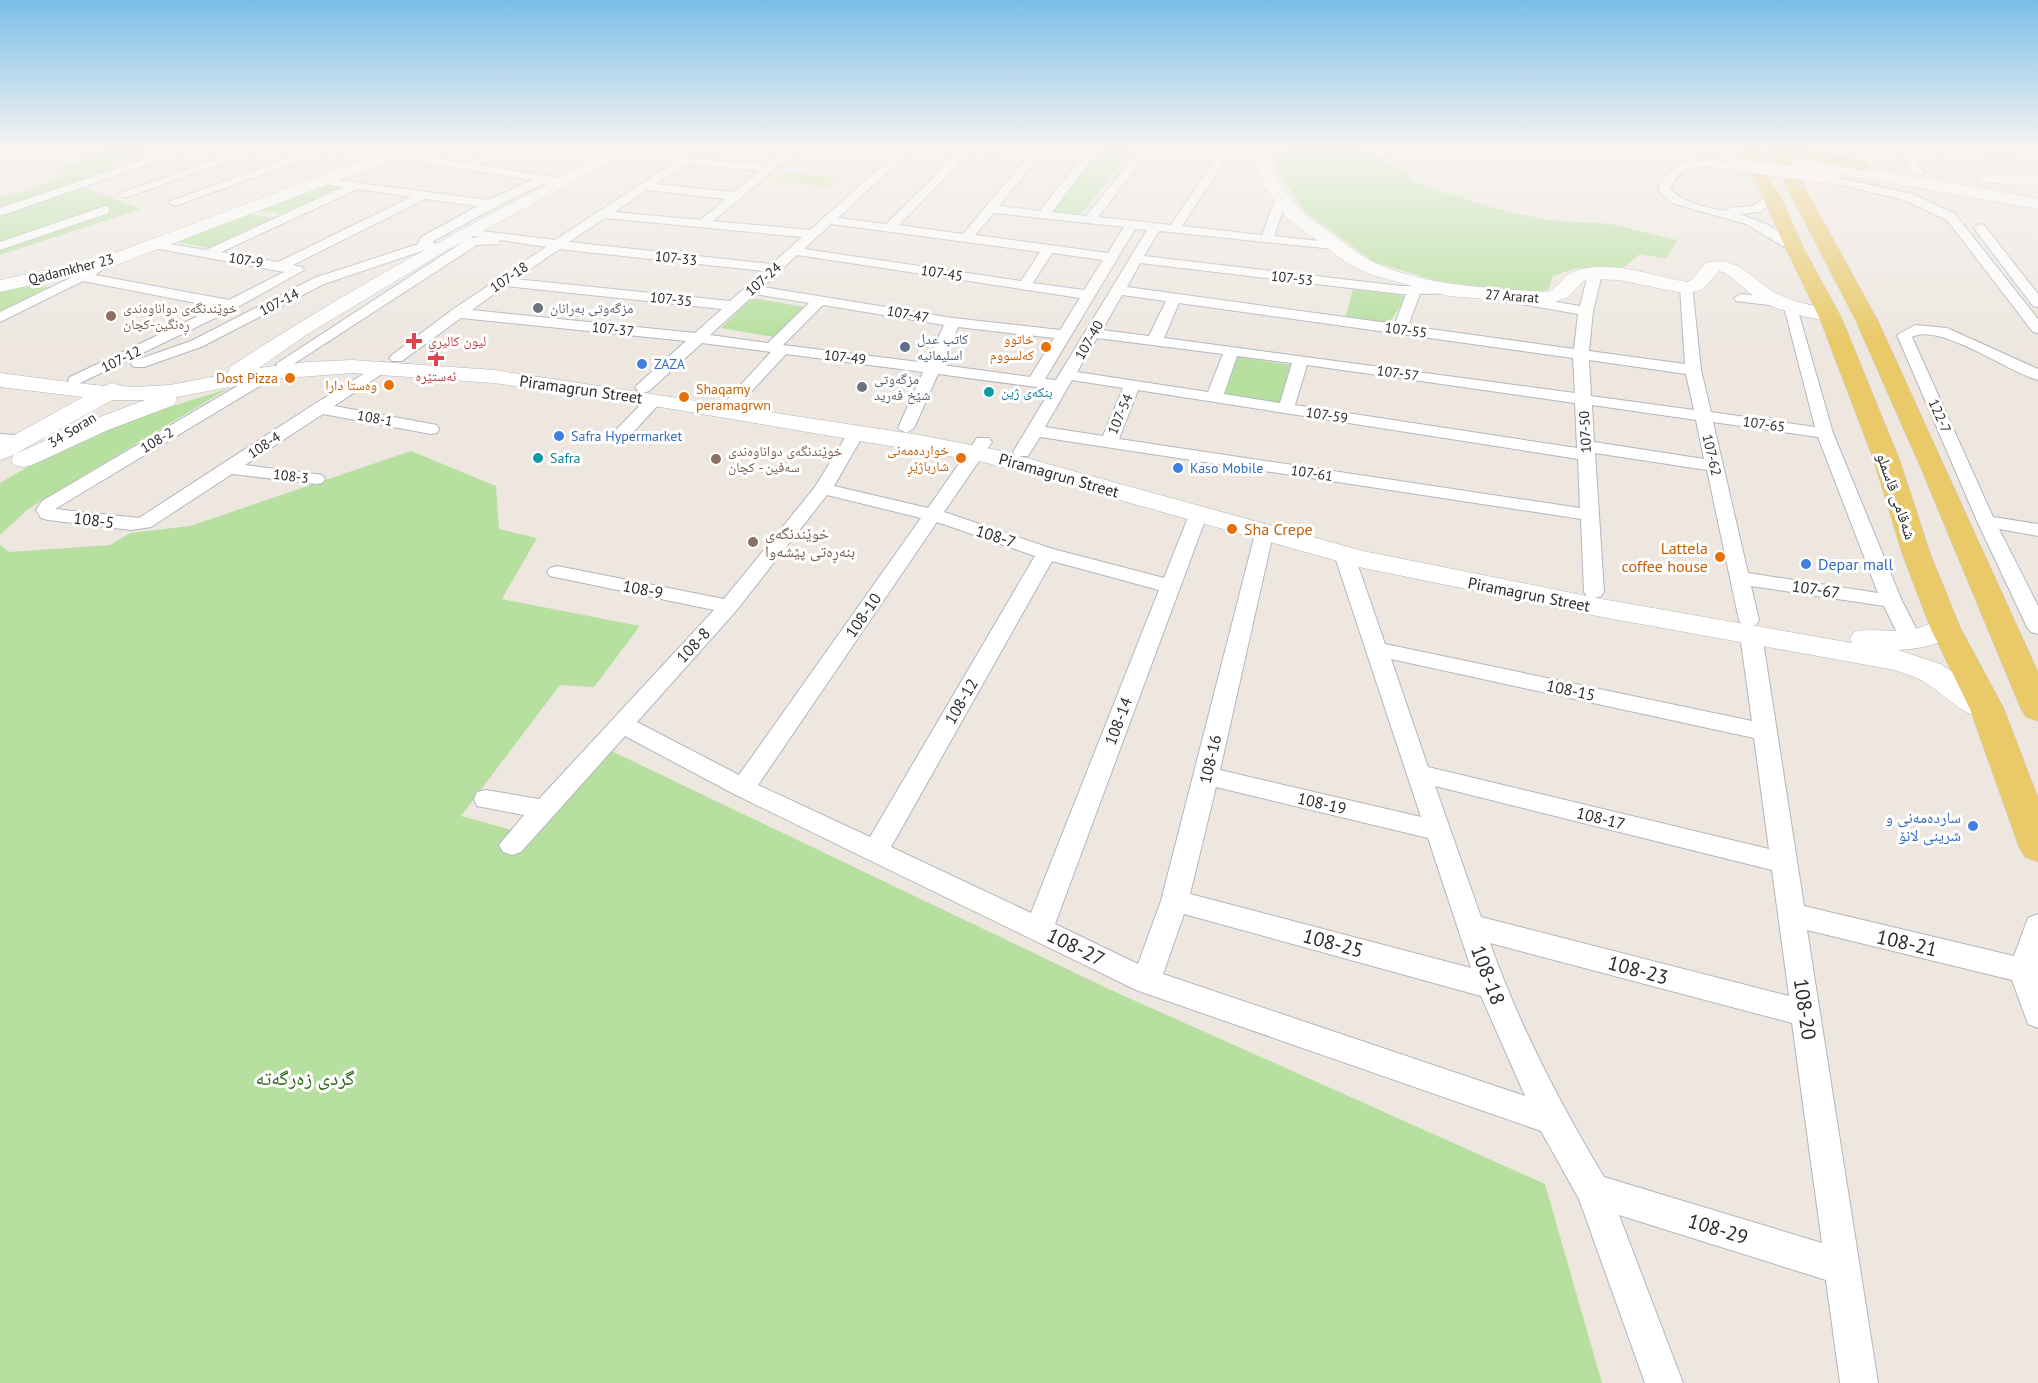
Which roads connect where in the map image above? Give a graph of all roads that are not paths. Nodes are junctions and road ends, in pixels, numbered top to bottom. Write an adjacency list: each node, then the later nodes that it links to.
1 (98, 213): 40 (street)
2 (222, 213): 56 (main road, Qadamkher 23)
3 (235, 213): 39 (main road, Qadamkher 23)
4 (256, 213): 26 (street)
5 (298, 213): 26 (street)
6 (392, 213): 53 (street, 107-12)
7 (475, 213): 42 (street, 107-14)
8 (501, 213): 34 (main road)
9 (715, 213): 29 (street)
10 (836, 213): 27 (street, 107-24)
11 (904, 213): 32 (street)
12 (988, 213): 37 (street)
13 (1022, 213): 25 (street)
14 (1045, 213): 25 (street)
15 (1095, 213): 28 (street)
16 (1187, 213): 33 (street)
17 (1276, 213): 38 (street)
18 (1292, 213): 43 (main road, 27 Ararat)
19 (1717, 213): 44 (street)
20 (1779, 213): 44 (main road, شەقامی قاسملو)
21 (1808, 213): 143 (main road)
22 (1944, 213): 60 (street)
23 (1955, 213): 64 (street)
24 (602, 214): 29 (street); 41 (street, 107-18)
25 (1043, 215): 28 (street)
26 (286, 218): 47 (street)
27 (828, 220): 32 (street); 36 (street, 107-24)
28 (1089, 220): 30 (street)
29 (703, 223): 36 (street)
30 (1132, 224): 31 (street); 48 (street)
31 (1155, 227): 33 (street); 49 (street, 107-40)
32 (889, 228): 37 (street)
33 (1174, 229): 35 (street)
34 (470, 232): 41 (street, 107-33); 42 (main road); 94 (main road)
35 (1206, 232): 38 (street); 51 (street)
36 (813, 234): 46 (street, 107-24)
37 (967, 237): 45 (street)
38 (1267, 239): 43 (street)
39 (154, 244): 47 (street, 107-9); 50 (main road, Qadamkher 23)
40 (0, 246)
41 (554, 246): 52 (street, 107-33); 58 (street, 107-18); 94 (street, 108-2)
42 (431, 247): 57 (street, 107-14); 94 (main road)
43 (1338, 247): 68 (main road, 27 Ararat)
44 (1794, 247): 81 (main road, شەقامی قاسملو)
45 (1049, 248): 48 (street); 61 (street)
46 (794, 251): 52 (street, 107-24); 61 (street, 107-45)
47 (207, 254): 53 (street, 107-9)
48 (1112, 256): 69 (street)
49 (1136, 259): 51 (street, 107-53); 66 (street, 107-40)
50 (104, 263): 55 (street); 62 (main road, Qadamkher 23)
51 (1191, 266): 59 (street, 107-53)
52 (775, 268): 65 (street, 107-24)
53 (287, 271): 57 (street, 107-9); 77 (street, 107-12)
54 (1594, 274): 63 (main road); 70 (main road, 27 Ararat); 79 (street, 107-50)
55 (82, 277): 77 (street); 82 (street)
56 (0, 280)
57 (319, 281): 106 (street, 107-14)
58 (502, 282): 78 (street, 107-35); 80 (street, 107-18)
59 (1344, 284): 67 (street, 107-53); 83 (street)
60 (2003, 284): 64 (street); 74 (street)
61 (1025, 285): 69 (street, 107-45)
62 (0, 286)
63 (1688, 288): 76 (main road); 98 (street, 107-62)
64 (2027, 288): 75 (street)
65 (753, 289): 72 (street, 107-47); 78 (street, 107-24)
66 (1119, 290): 73 (street, 107-55); 87 (street, 107-40)
67 (1415, 290): 68 (street, 107-53); 85 (street)
68 (1448, 290): 70 (main road, 27 Ararat)
69 (1089, 295): 88 (street)
70 (1499, 296): 79 (street)
71 (1741, 298): 76 (street)
72 (821, 299): 84 (street, 107-47); 91 (street)
73 (1174, 299): 83 (street, 107-55); 90 (street)
74 (2016, 302): 75 (street); 86 (street)
75 (2038, 304)
76 (1784, 305): 81 (main road); 117 (street)
77 (231, 306): 106 (street, 107-12)
78 (734, 306): 89 (street, 107-24)
79 (1586, 311): 93 (street, 107-50)
80 (457, 313): 89 (street, 107-37); 96 (street, 107-18)
81 (1829, 315): 141 (main road, شەقامی قاسملو)
82 (0, 318)
83 (1338, 320): 85 (street, 107-55)
84 (954, 321): 88 (street, 107-47); 97 (street)
85 (1400, 329): 93 (street, 107-55)
86 (2038, 329)
87 (1093, 333): 90 (street, 107-57); 102 (street, 107-40)
88 (1065, 335): 103 (street)
89 (698, 338): 91 (street, 107-49); 107 (street, 107-24)
90 (1155, 340): 92 (street, 107-57)
91 (777, 348): 97 (street, 107-49); 110 (street)
92 (1232, 350): 95 (street, 107-57); 108 (street)
93 (1581, 356): 98 (street, 107-55); 109 (street, 107-50)
94 (280, 360): 96 (main road, Piramagrun Street); 104 (main road, Piramagrun Street); 106 (main road, Piramagrun Street); 131 (street, 108-2)
95 (1301, 360): 109 (street, 107-57); 112 (street)
96 (390, 363): 107 (main road, Piramagrun Street); 111 (street, 108-4)
97 (932, 368): 103 (street, 107-49); 114 (street)
98 (1693, 370): 113 (street, 107-62)
99 (0, 371): 106 (main road)
100 (2036, 377): 135 (street, 122-7)
101 (0, 380): 106 (main road)
102 (1066, 381): 103 (street, 107-49); 105 (street, 107-59); 120 (street, 107-40)
103 (1035, 382)
104 (215, 384): 106 (main road, Piramagrun Street); 123 (main road)
105 (1132, 385): 108 (street, 107-59); 121 (street, 107-54)
106 (111, 386): 123 (main road, 34 Soran)
107 (648, 394): 110 (main road, Piramagrun Street); 116 (main road, Piramagrun Street); 118 (street, 107-24)
108 (1214, 398): 112 (street, 107-59)
109 (1583, 399): 113 (street, 107-57); 124 (street, 107-50)
110 (733, 402): 114 (main road, Piramagrun Street)
111 (320, 408): 115 (street, 108-1); 127 (street, 108-4)
112 (1286, 409): 124 (street, 107-59)
113 (1703, 416): 117 (street, 107-65); 126 (street, 107-62)
114 (906, 428): 122 (main road, Piramagrun Street)
115 (431, 429)
116 (857, 432): 122 (main road, Piramagrun Street); 130 (street, 108-8)
117 (1825, 433): 147 (street)
118 (620, 436)
119 (0, 439): 123 (street)
120 (1028, 441): 121 (street, 107-61); 122 (main road, Piramagrun Street); 146 (main road, Piramagrun Street)
121 (1108, 442): 134 (street, 107-61)
122 (979, 447): 132 (street, 108-10); 133 (main road, Piramagrun Street)
123 (23, 450): 125 (main road, 34 Soran); 128 (main road, 34 Soran)
124 (1586, 450): 126 (street, 107-59); 134 (street, 107-50)
125 (0, 453)
126 (1714, 466): 144 (street, 107-62)
127 (230, 468): 129 (street, 108-3); 136 (street, 108-4)
128 (0, 473)
129 (316, 479)
130 (823, 489): 132 (street, 108-7); 148 (street, 108-8)
131 (45, 510): 136 (street, 108-5)
132 (933, 515): 139 (street, 108-7); 160 (street, 108-10)
133 (1197, 515): 138 (main road, Piramagrun Street); 145 (street, 108-14)
134 (1589, 515): 146 (street, 107-50)
135 (1986, 521): 137 (street); 150 (street, 122-7)
136 (144, 523)
137 (2038, 530)
138 (1263, 534): 140 (main road, Piramagrun Street); 159 (street, 108-16)
139 (1046, 553): 145 (street, 108-7); 166 (street, 108-12)
140 (1344, 554): 151 (main road, Piramagrun Street); 153 (street, 108-18)
141 (1920, 562): 143 (main road); 149 (main road, شەقامی قاسملو)
142 (557, 572): 148 (street, 108-9)
143 (1978, 573): 155 (main road)
144 (1740, 578): 147 (street, 107-67); 151 (street, 107-62)
145 (1169, 586): 172 (street, 108-14)
146 (1594, 592): 151 (main road, Piramagrun Street)
147 (1892, 601): 152 (street)
148 (729, 606): 156 (street, 108-8)
149 (1945, 627): 152 (main road, Piramagrun Street); 154 (main road, شەقامی قاسملو)
150 (2038, 627)
151 (1750, 628): 152 (main road, Piramagrun Street); 154 (main road, Piramagrun Street); 157 (street, 108-20)
152 (1911, 640)
153 (1376, 649): 157 (street, 108-15); 158 (street, 108-18)
154 (1987, 709): 165 (main road, شەقامی قاسملو)
155 (2038, 710)
156 (621, 724): 160 (street, 108-27); 162 (street, 108-8)
157 (1765, 732): 167 (street, 108-20)
158 (1418, 774): 163 (street, 108-18); 167 (street, 108-17)
159 (1207, 776): 163 (street, 108-19); 168 (street, 108-16)
160 (743, 788): 166 (street, 108-27)
161 (486, 799): 162 (street)
162 (545, 810): 164 (street, 108-8)
163 (1438, 831): 170 (street, 108-18)
164 (512, 845)
165 (2038, 847)
166 (876, 850): 172 (street, 108-27)
167 (1784, 863): 169 (street, 108-20)
168 (1175, 901): 174 (street, 108-16); 175 (street, 108-25)
169 (1792, 915): 173 (street, 108-21); 176 (street, 108-20)
170 (1470, 926): 175 (street, 108-18); 176 (street, 108-23)
171 (2038, 926): 173 (street)
172 (1039, 929): 174 (street, 108-27)
173 (2023, 970): 177 (street)
174 (1146, 981): 178 (street, 108-27)
175 (1491, 986): 178 (street, 108-18)
176 (1806, 1014): 180 (street, 108-20)
177 (2038, 1015)
178 (1552, 1120): 179 (street, 108-18)
179 (1593, 1190): 180 (street, 108-29); 181 (street, 108-18)
180 (1842, 1267): 182 (street, 108-20)
181 (1664, 1383)
182 (1859, 1383)

